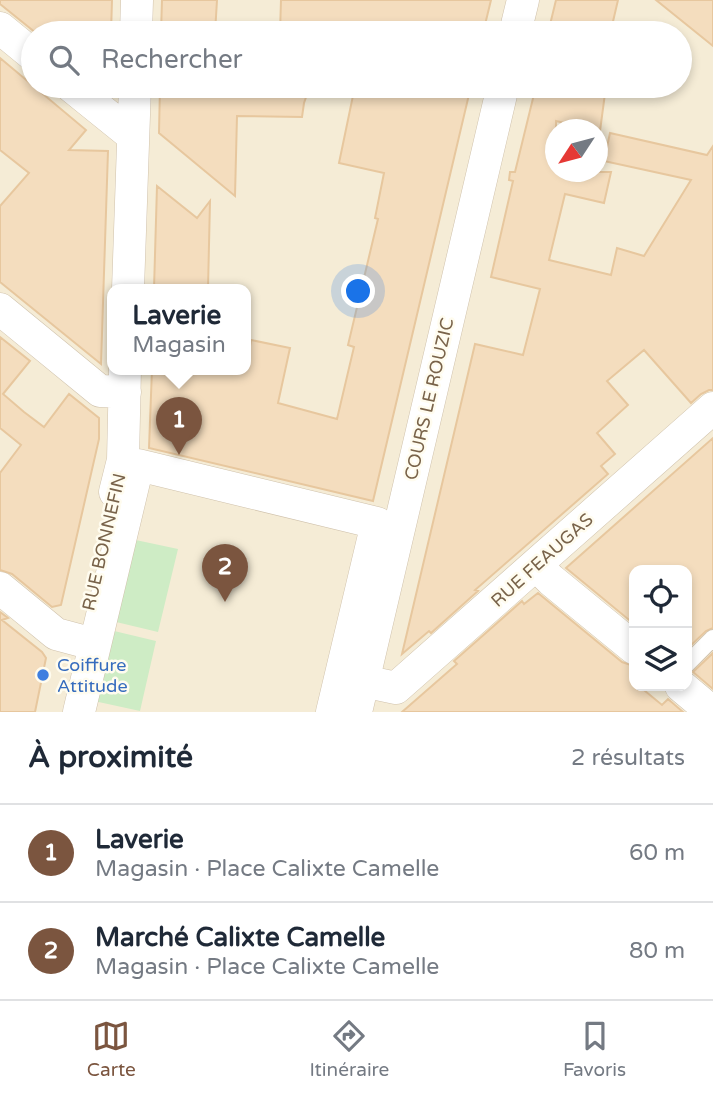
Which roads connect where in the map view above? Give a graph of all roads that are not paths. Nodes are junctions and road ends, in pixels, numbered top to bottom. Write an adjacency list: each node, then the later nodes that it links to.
1 (137, 0): 3 (street)
2 (523, 0): 4 (street)
3 (136, 21)
4 (518, 21)
5 (0, 28): 6 (street)
6 (21, 45)
7 (86, 98): 10 (street)
8 (135, 98): 10 (street)
9 (500, 98): 16 (street, COURS LE ROUZIC)
10 (133, 136): 11 (street)
11 (128, 284)
12 (0, 309): 13 (street)
13 (125, 381): 15 (street, RUE BONNEFIN)
14 (713, 408): 17 (street, RUE FEAUGAS)
15 (130, 463): 16 (street); 20 (street, RUE BONNEFIN); 26 (street)
16 (388, 525): 23 (street, COURS LE ROUZIC); 27 (street)
17 (536, 565): 21 (street); 23 (street, RUE FEAUGAS)
18 (0, 589): 20 (street)
19 (713, 638): 22 (lane)
20 (82, 640): 25 (street, RUE BONNEFIN)
21 (629, 644)
22 (692, 659)
23 (363, 681): 28 (street, COURS LE ROUZIC)
24 (687, 691): 29 (street)
25 (66, 712)
26 (79, 712)
27 (332, 712)
28 (356, 712)
29 (712, 712)

